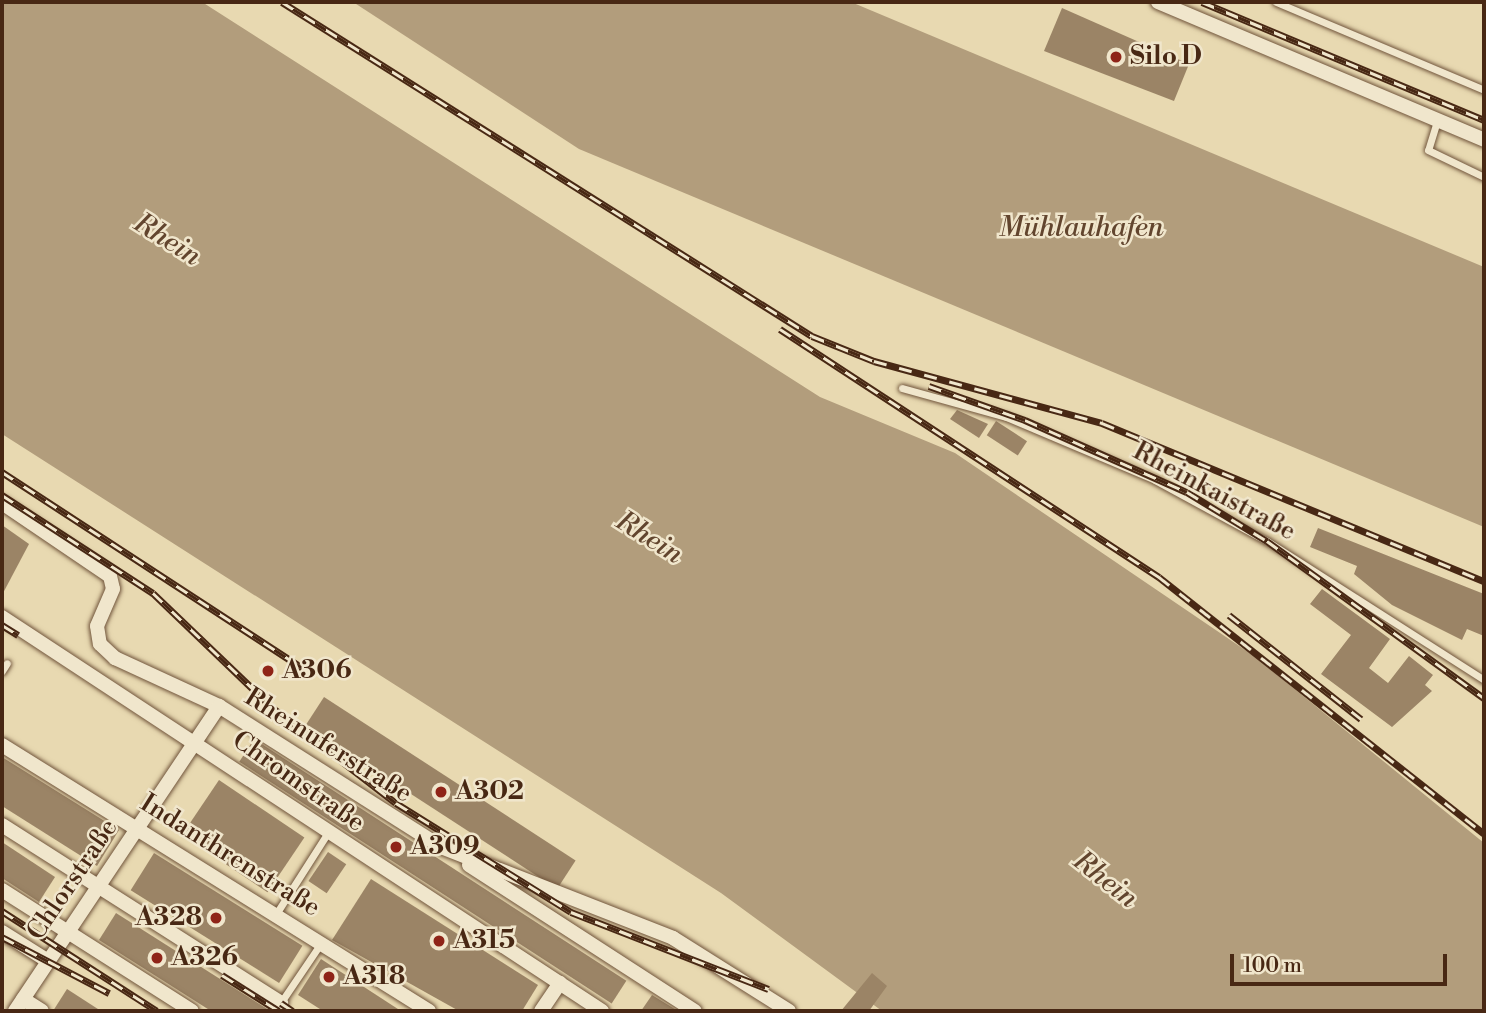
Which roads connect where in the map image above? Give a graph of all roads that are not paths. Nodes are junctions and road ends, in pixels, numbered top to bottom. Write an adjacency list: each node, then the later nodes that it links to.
1 (1158, 2): 4 (street)
2 (1276, 2): 3 (lane)
3 (1484, 90)
4 (1437, 121): 5 (street); 6 (lane)
5 (1484, 140)
6 (1484, 177)
7 (902, 388): 12 (lane, Rheinkaistraße)
8 (2, 503): 13 (street, Rheinuferstraße)
9 (2, 617): 14 (street, Chromstraße)
10 (6, 663): 11 (lane)
11 (2, 671)
12 (1484, 680)
13 (219, 706): 14 (street, Chlorstraße); 19 (street, Rheinuferstraße)
14 (196, 741): 17 (street, Chlorstraße); 18 (street, Chromstraße)
15 (2, 745): 17 (street, Indanthrenstraße)
16 (2, 825): 20 (street)
17 (138, 826): 20 (street, Chlorstraße); 22 (street, Indanthrenstraße)
18 (327, 834): 22 (lane); 27 (street, Chromstraße)
19 (441, 847): 35 (street); 36 (street, Rheinuferstraße)
20 (97, 886): 24 (street, Chlorstraße); 29 (street)
21 (2, 890): 24 (street)
22 (276, 914): 25 (street, Indanthrenstraße)
23 (2, 932): 26 (street)
24 (66, 932): 26 (street, Chlorstraße); 31 (street)
25 (321, 943): 29 (lane); 32 (street, Indanthrenstraße)
26 (48, 961): 28 (street, Chlorstraße)
27 (560, 983): 33 (street); 34 (street, Chromstraße)
28 (19, 1005): 30 (street)
29 (278, 1007)
30 (41, 1011)
31 (192, 1011)
32 (429, 1011)
33 (541, 1011)
34 (602, 1011)
35 (695, 1011)
36 (789, 1011)

